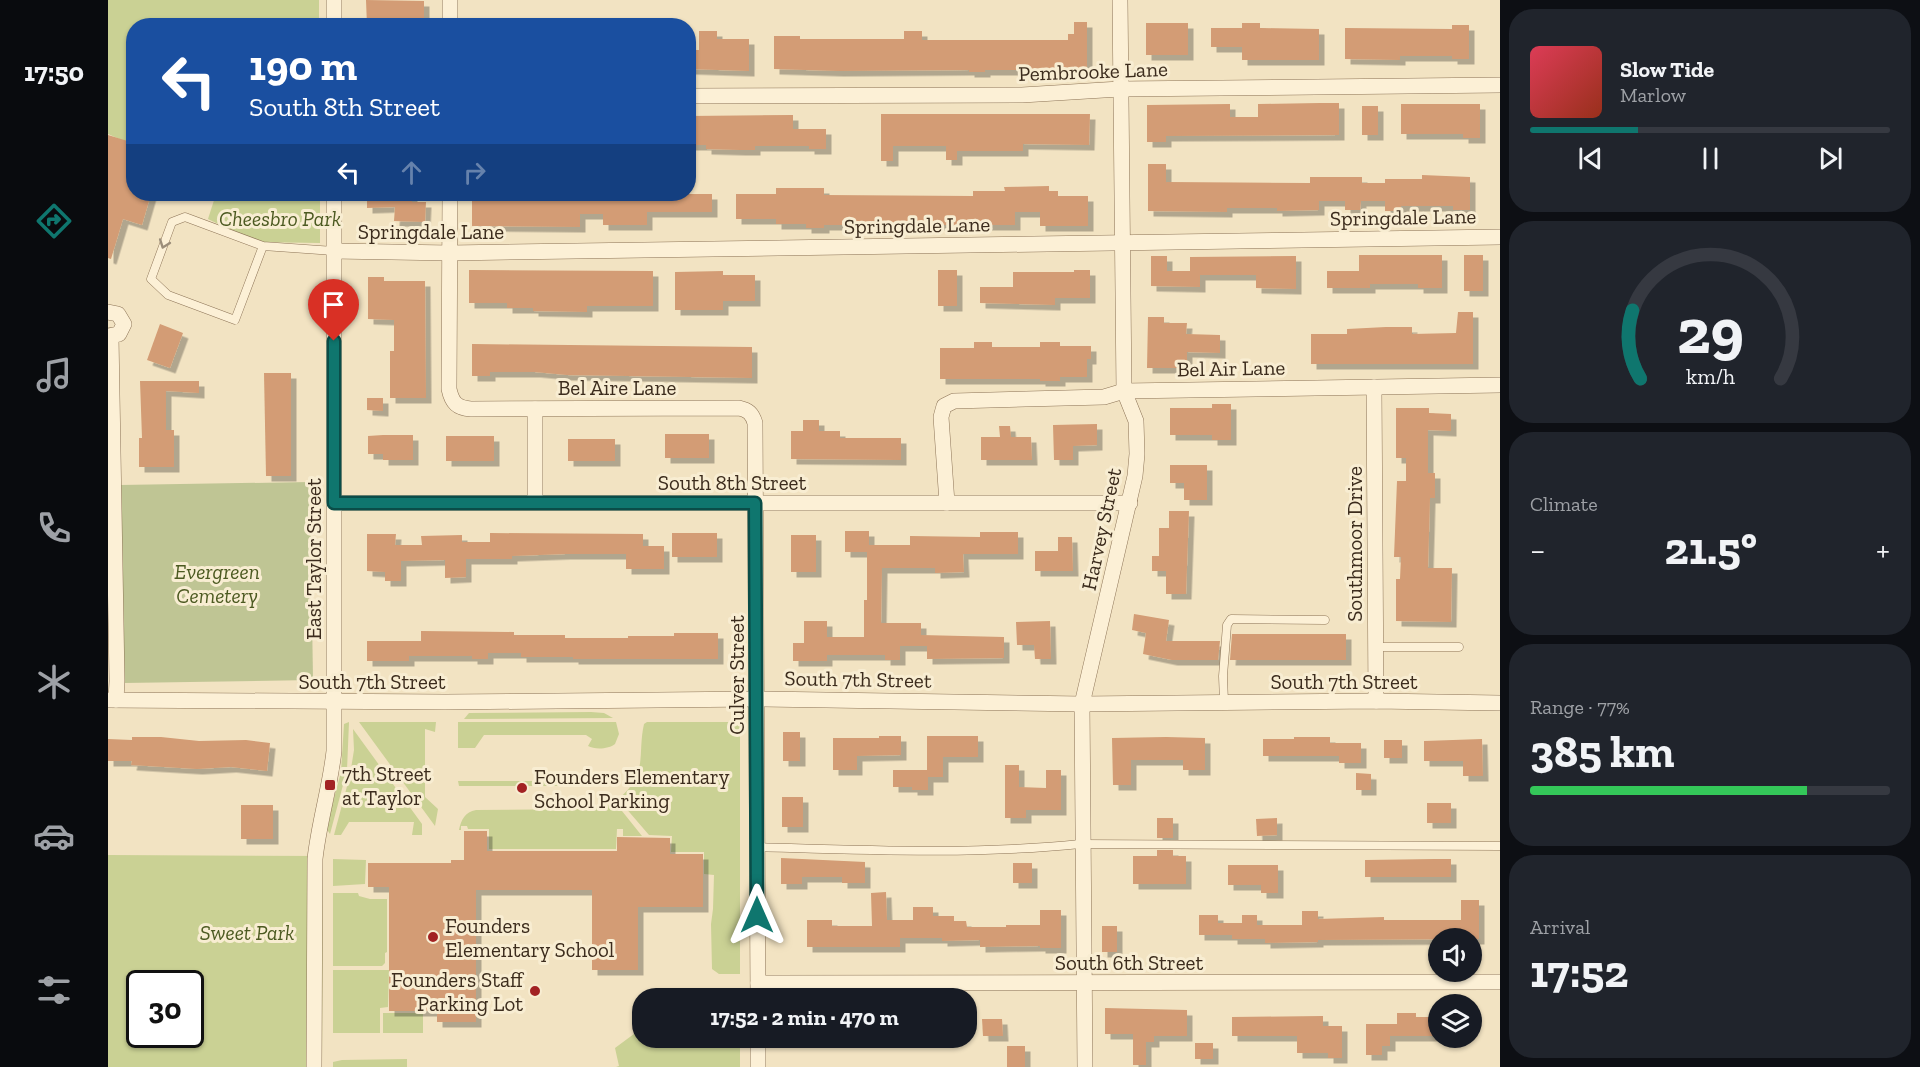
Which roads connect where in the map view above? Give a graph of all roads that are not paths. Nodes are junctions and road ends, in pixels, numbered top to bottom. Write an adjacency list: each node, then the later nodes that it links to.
1 (334, 0): 4 (street)
2 (450, 0): 5 (street)
3 (1120, 0): 7 (street, Harvey Street)
4 (334, 18)
5 (450, 18)
6 (1500, 85): 7 (street, Pembrooke Lane)
7 (1120, 89): 8 (street, Pembrooke Lane); 12 (street, Harvey Street)
8 (696, 96)
9 (334, 201): 14 (street, East Taylor Street)
10 (450, 201): 15 (street)
11 (1500, 237): 12 (street, Springdale Lane)
12 (1122, 244): 15 (street, Springdale Lane); 20 (street, Harvey Street)
13 (263, 246): 13 (lane, one-way to 13); 14 (lane)
14 (334, 251): 15 (street, Springdale Lane); 24 (street, East Taylor Street)
15 (450, 253): 21 (street, Bel Aire Lane)
16 (108, 312): 17 (street)
17 (110, 336): 28 (street)
18 (1500, 385): 19 (street, Bel Air Lane)
19 (1374, 387): 20 (street, Bel Air Lane); 30 (street, Southmoor Drive)
20 (1124, 391): 26 (street, Bel Air Lane); 27 (street, Harvey Street)
21 (535, 409): 22 (street, Bel Aire Lane); 23 (street)
22 (755, 423): 25 (street, Culver Street)
23 (535, 502): 24 (street, South 8th Street); 25 (street, South 8th Street)
24 (334, 503): 35 (street, East Taylor Street)
25 (755, 503): 26 (street, South 8th Street); 32 (street, Culver Street)
26 (947, 503): 27 (street, South 8th Street)
27 (1130, 503): 38 (street, Harvey Street)
28 (112, 542): 33 (street)
29 (1325, 620): 36 (lane)
30 (1376, 647): 31 (lane); 34 (street, Southmoor Drive)
31 (1459, 647)
32 (757, 699): 35 (street, South 7th Street); 38 (street, South 7th Street); 41 (street, Culver Street)
33 (112, 700): 35 (street, South 7th Street)
34 (1376, 701): 36 (street, South 7th Street); 37 (street, South 7th Street)
35 (334, 702): 47 (street, East Taylor Street)
36 (1224, 702): 38 (street, South 7th Street)
37 (1500, 703)
38 (1082, 704): 39 (street, Harvey Street)
39 (1083, 844): 40 (lane); 41 (lane); 44 (street, Harvey Street)
40 (1500, 846)
41 (757, 847): 43 (street, Culver Street)
42 (1500, 982): 44 (street, South 6th Street)
43 (758, 983): 44 (street, South 6th Street); 45 (street, Culver Street)
44 (1084, 983): 49 (street, Harvey Street)
45 (758, 988)
46 (758, 1048): 48 (street)
47 (314, 1067)
48 (758, 1067)
49 (1084, 1067)

